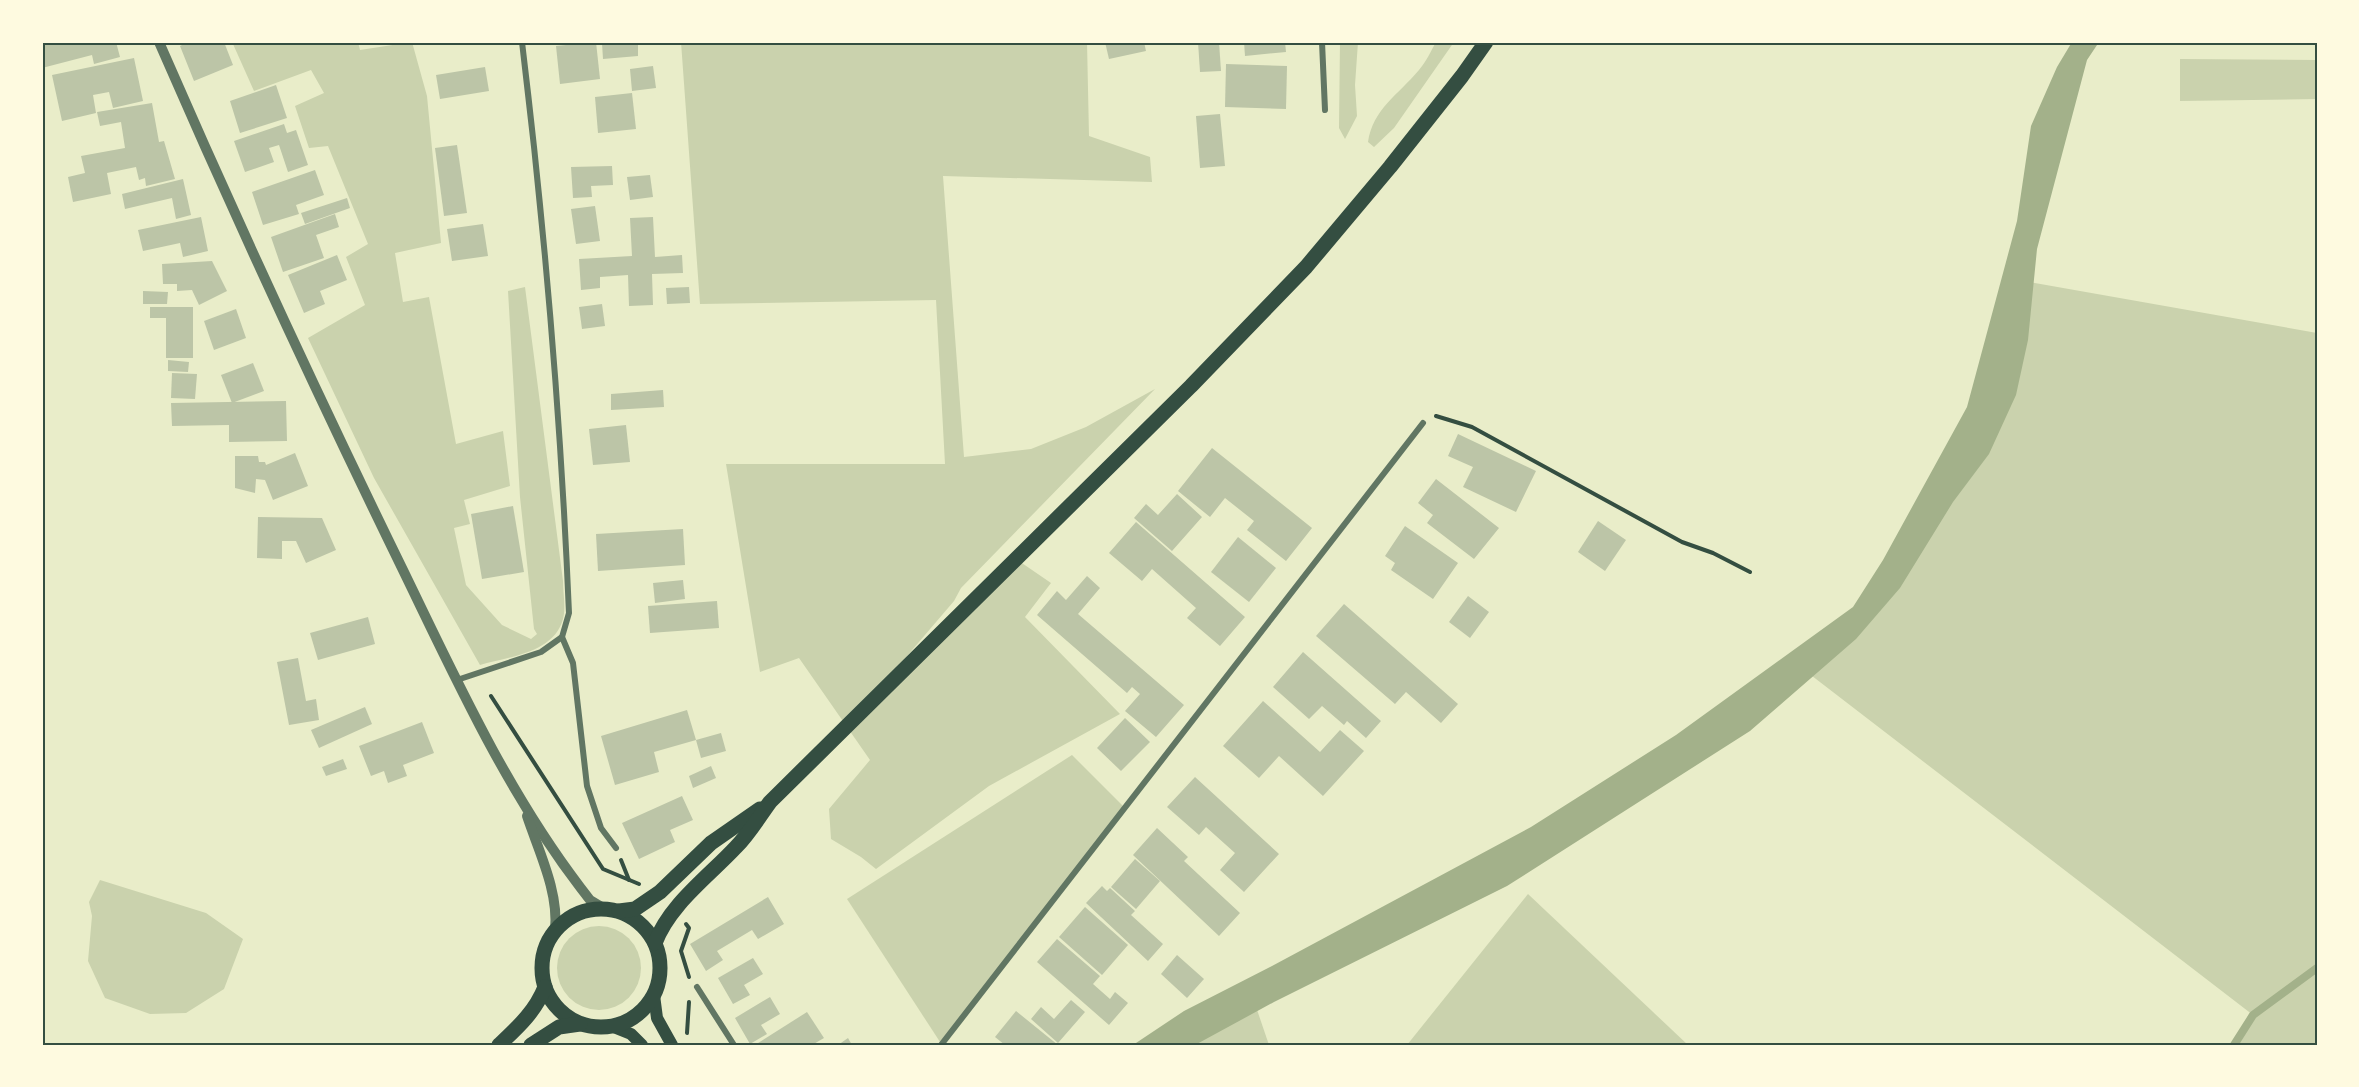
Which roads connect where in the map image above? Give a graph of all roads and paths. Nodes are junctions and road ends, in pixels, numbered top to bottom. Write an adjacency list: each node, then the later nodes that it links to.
1 (159, 42): 9 (street)
2 (522, 42): 8 (street)
3 (1322, 42): 5 (street)
4 (1486, 42): 12 (main road)
5 (1325, 110)
6 (1423, 423): 7 (path); 33 (street)
7 (1750, 572)
8 (562, 637): 9 (street); 13 (street)
9 (457, 680): 11 (street)
10 (491, 696): 14 (path)
11 (522, 801): 17 (street); 18 (street)
12 (770, 802): 15 (main road); 16 (main road)
13 (616, 848): 14 (path)
14 (630, 881): 15 (path)
15 (660, 892): 17 (main road)
16 (675, 908): 19 (main road); 20 (path)
17 (611, 910): 18 (main road); 19 (main road)
18 (555, 930): 21 (main road)
19 (655, 943): 24 (main road)
20 (691, 981)
21 (545, 987): 25 (main road); 28 (main road)
22 (697, 987): 32 (street)
23 (690, 992): 27 (path)
24 (654, 995): 26 (main road); 31 (main road)
25 (580, 1023): 26 (main road); 29 (main road)
26 (611, 1026): 30 (main road)
27 (686, 1037)
28 (499, 1045)
29 (531, 1045)
30 (642, 1045)
31 (672, 1045)
32 (734, 1045)
33 (941, 1045)

